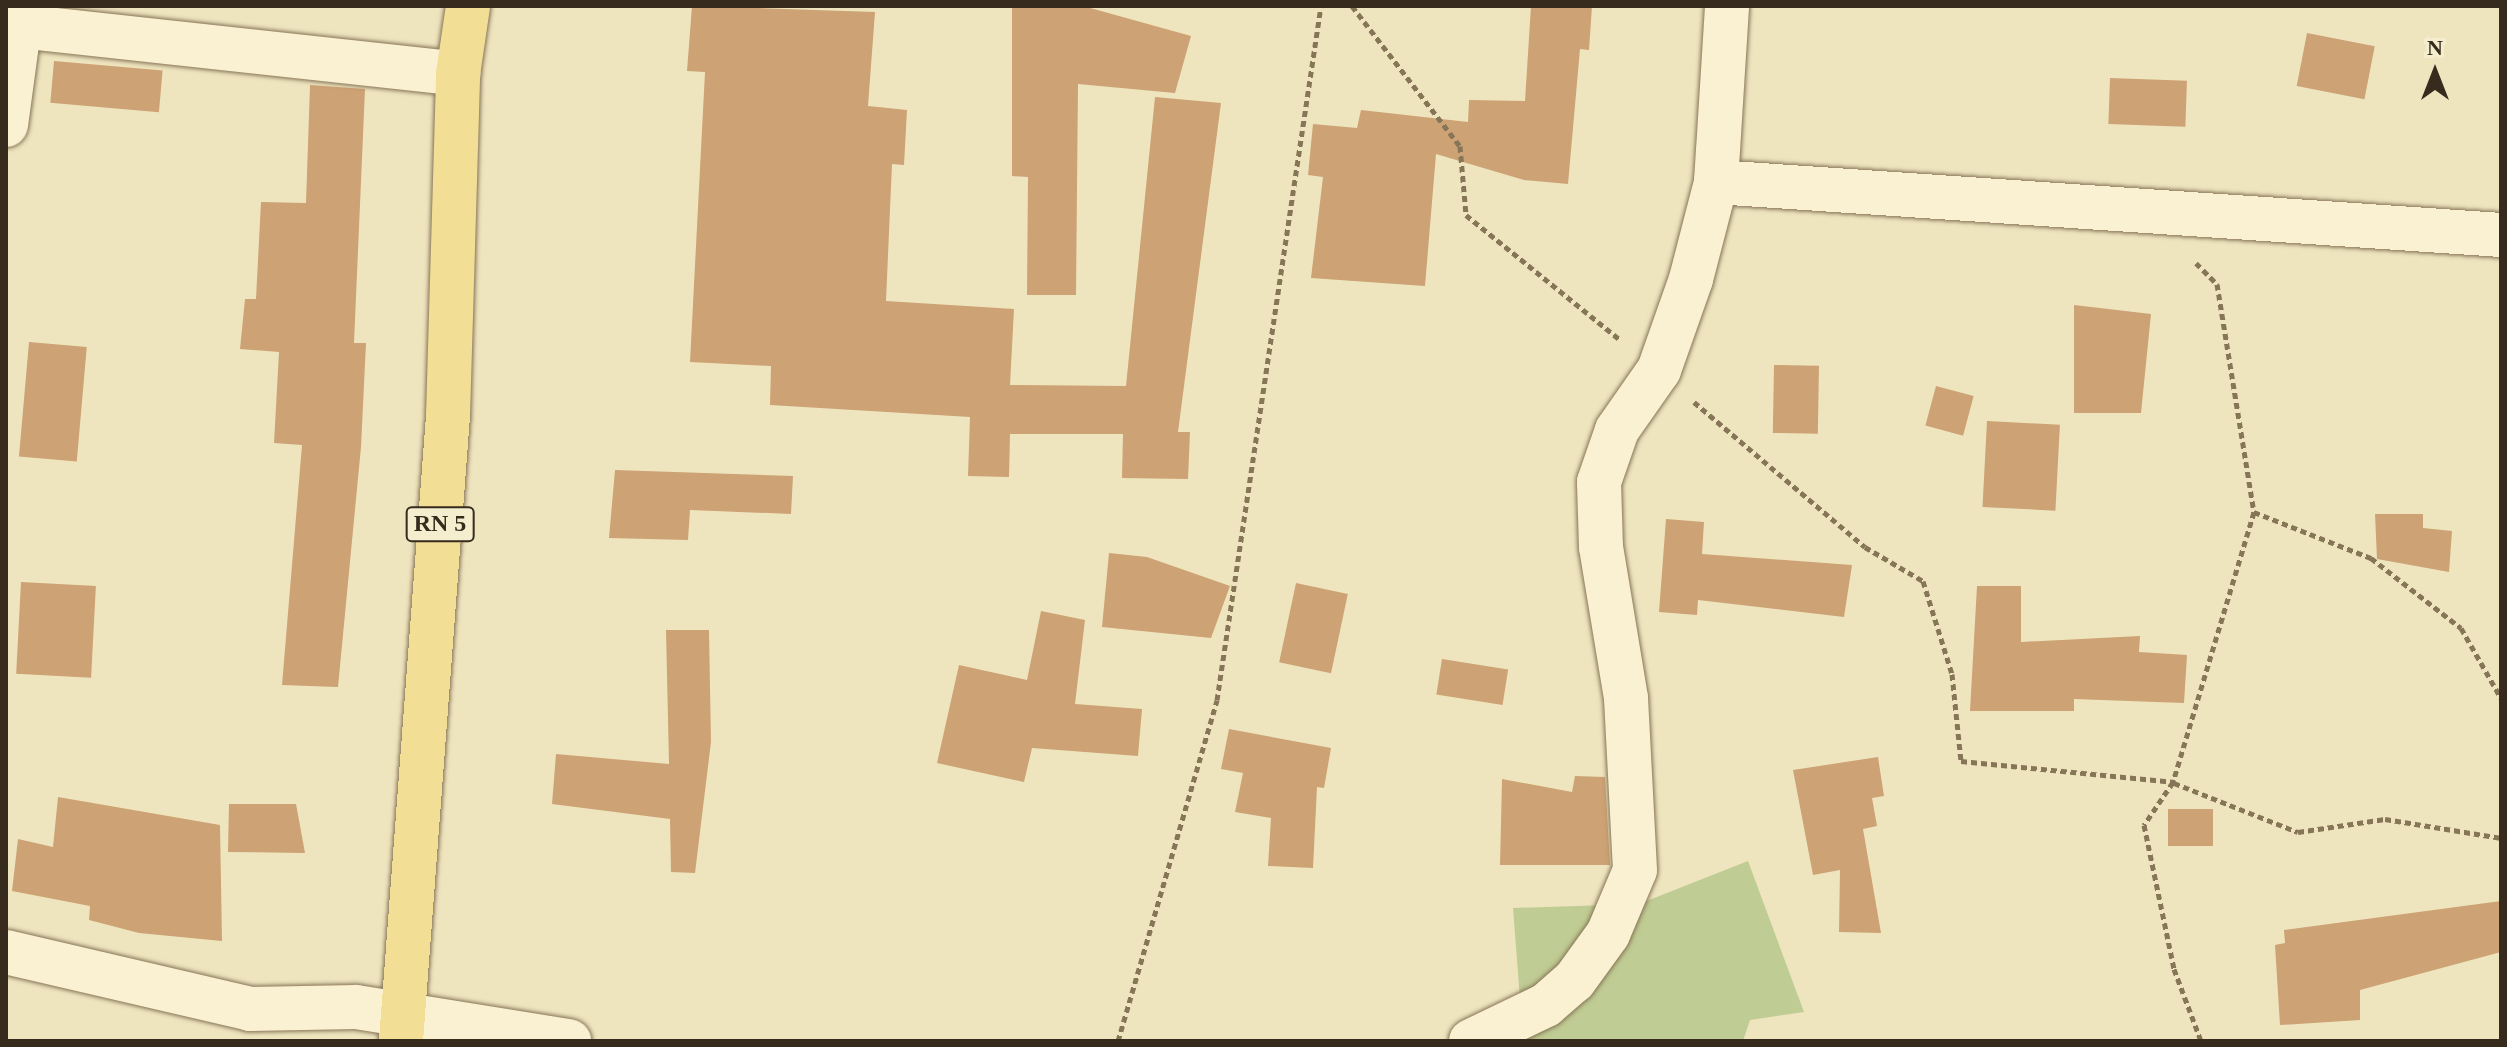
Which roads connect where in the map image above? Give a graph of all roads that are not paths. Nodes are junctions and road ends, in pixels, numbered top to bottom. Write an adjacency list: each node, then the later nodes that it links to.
1 (468, 6): 4 (main road, RN 5)
2 (1727, 6): 6 (street)
3 (21, 16): 4 (street); 5 (street)
4 (458, 74): 9 (main road, RN 5)
5 (6, 125)
6 (1716, 182): 7 (street); 11 (street)
7 (2501, 235)
8 (6, 952): 9 (street)
9 (402, 1029): 10 (street)
10 (569, 1041)
11 (1471, 1041)

